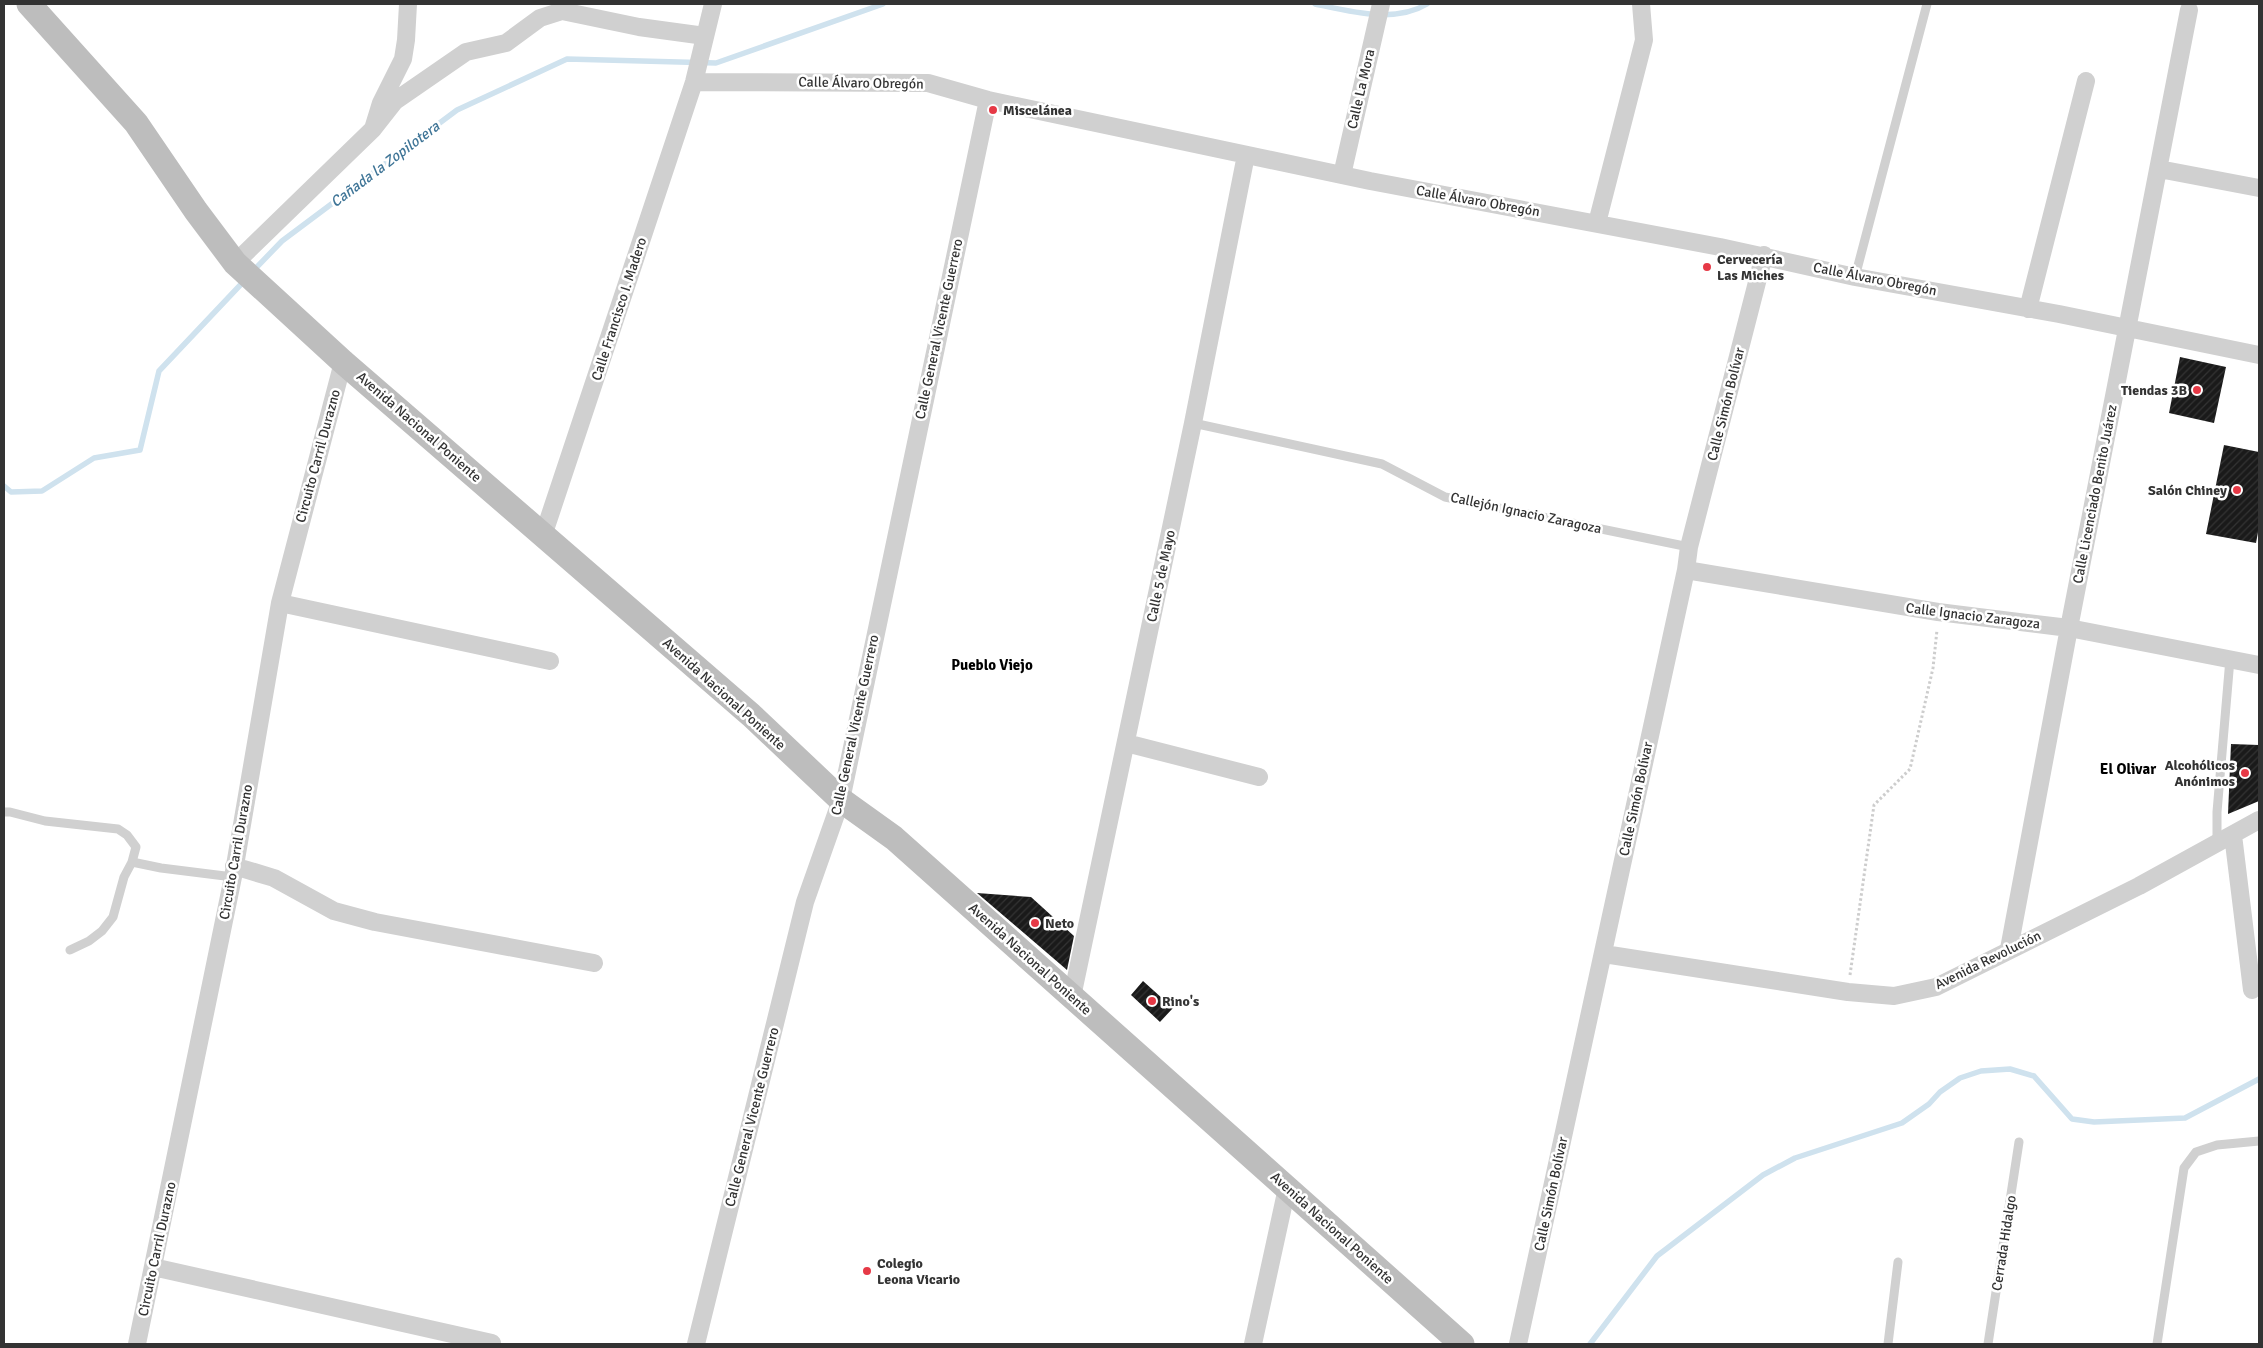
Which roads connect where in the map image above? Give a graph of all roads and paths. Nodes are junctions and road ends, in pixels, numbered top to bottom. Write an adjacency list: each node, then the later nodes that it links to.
1 (29, 4): 19 (street, Avenida Nacional Poniente)
2 (408, 4): 12 (street)
3 (713, 4): 8 (street)
4 (1381, 4): 15 (street, Calle La Mora)
5 (1641, 4): 17 (street)
6 (1927, 4): 20 (lane)
7 (2189, 10): 14 (street, Calle Licenciado Benito Juárez)
8 (705, 36): 10 (street, Calle Francisco I. Madero); 12 (street)
9 (2086, 81): 21 (street)
10 (694, 82): 11 (street, Calle Álvaro Obregón); 26 (street, Calle Francisco I. Madero)
11 (988, 100): 13 (street, Calle Álvaro Obregón); 37 (street, Calle General Vicente Guerrero)
12 (373, 129): 19 (street)
13 (1246, 155): 15 (street, Calle Álvaro Obregón); 25 (street, Calle 5 de Mayo)
14 (2159, 169): 16 (street); 22 (street, Calle Licenciado Benito Juárez)
15 (1342, 175): 17 (street, Calle Álvaro Obregón)
16 (2259, 188)
17 (1597, 223): 18 (street, Calle Álvaro Obregón)
18 (1764, 255): 20 (street, Calle Álvaro Obregón); 27 (street, Calle Simón Bolívar)
19 (236, 263): 24 (street, Avenida Nacional Poniente)
20 (1855, 277): 21 (street, Calle Álvaro Obregón)
21 (2028, 308): 22 (street, Calle Álvaro Obregón)
22 (2128, 328): 23 (street, Calle Álvaro Obregón); 31 (street, Calle Licenciado Benito Juárez)
23 (2259, 355)
24 (343, 362): 26 (street, Avenida Nacional Poniente); 29 (street, Circuito Carril Durazno)
25 (1193, 423): 27 (lane, Callejón Ignacio Zaragoza); 35 (street, Calle 5 de Mayo)
26 (543, 536): 37 (street, Avenida Nacional Poniente)
27 (1689, 547): 28 (street, Calle Simón Bolívar)
28 (1686, 570): 30 (street, Calle Ignacio Zaragoza); 46 (street, Calle Simón Bolívar)
29 (280, 602): 33 (street); 43 (street, Circuito Carril Durazno)
30 (1938, 612): 31 (street, Calle Ignacio Zaragoza); 49 (path)
31 (2069, 628): 32 (street, Calle Ignacio Zaragoza); 45 (street, Calle Licenciado Benito Juárez)
32 (2230, 659): 34 (street, Calle Ignacio Zaragoza); 41 (lane)
33 (550, 661)
34 (2259, 665)
35 (1126, 743): 36 (street); 50 (street, Calle 5 de Mayo)
36 (1259, 777)
37 (841, 800): 50 (street, Avenida Nacional Poniente); 58 (street, Calle General Vicente Guerrero)
38 (4, 812): 42 (lane)
39 (2259, 820): 40 (street, Avenida Revolución)
40 (2233, 835): 41 (street, Avenida Revolución); 48 (street)
41 (2217, 844): 45 (street, Avenida Revolución)
42 (132, 862): 43 (lane); 44 (lane)
43 (233, 872): 47 (street); 55 (street, Circuito Carril Durazno)
44 (70, 950)
45 (2009, 950): 49 (street, Avenida Revolución)
46 (1604, 954): 49 (street, Avenida Revolución); 61 (street, Calle Simón Bolívar)
47 (594, 963)
48 (2252, 990)
49 (1848, 992)
50 (1072, 997): 53 (street, Avenida Nacional Poniente)
51 (2259, 1141): 64 (lane)
52 (2019, 1142): 63 (lane, Cerrada Hidalgo)
53 (1287, 1188): 59 (street); 60 (street, Avenida Nacional Poniente)
54 (1898, 1262): 62 (lane)
55 (153, 1267): 56 (street); 57 (street, Circuito Carril Durazno)
56 (492, 1343)
57 (137, 1344)
58 (696, 1344)
59 (1253, 1344)
60 (1462, 1344)
61 (1518, 1344)
62 (1888, 1344)
63 (1988, 1344)
64 (2157, 1344)

